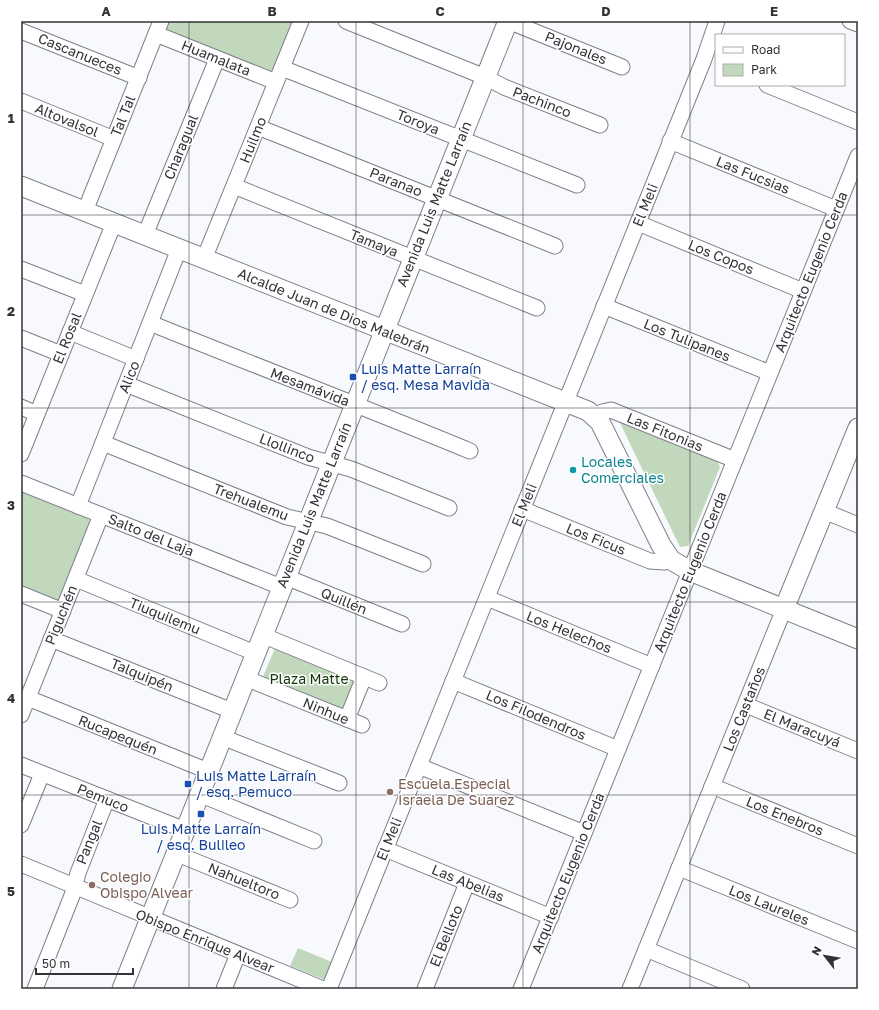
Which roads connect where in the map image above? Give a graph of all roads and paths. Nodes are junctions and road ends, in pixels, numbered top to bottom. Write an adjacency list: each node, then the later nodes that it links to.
1 (301, 21): 12 (street, Huilmo)
2 (346, 21): 13 (street, Pachinco)
3 (508, 21): 11 (street, Pajonales); 13 (street, Avenida Luis Matte Larraín)
4 (717, 21): 10 (street, El Meli)
5 (850, 21): 6 (street)
6 (858, 24)
7 (158, 28): 9 (street, Huamalata); 14 (street, Tal Tal)
8 (21, 31): 14 (street, Cascanueces)
9 (217, 59): 15 (street, Huamalata); 33 (street, Charagual)
10 (710, 62): 23 (street, El Meli)
11 (622, 67)
12 (282, 68): 15 (street, Huilmo); 21 (street, Toroya)
13 (485, 77): 19 (street, Pachinco); 21 (street, Avenida Luis Matte Larraín)
14 (139, 78): 22 (street, Tal Tal)
15 (276, 82): 20 (street, Huilmo)
16 (769, 86): 18 (street)
17 (21, 102): 22 (street, Altovalsol)
18 (858, 122)
19 (600, 125)
20 (258, 127): 27 (street, Huilmo); 28 (street, Paranao)
21 (461, 138): 25 (street, Toroya); 28 (street, Avenida Luis Matte Larraín)
22 (114, 139): 30 (street, Tal Tal)
23 (670, 142): 29 (street, Las Fucsias); 32 (street, El Meli)
24 (858, 156): 29 (street, Arquitecto Eugenio Cerda)
25 (577, 185)
26 (21, 186): 30 (street, Alcalde Juan de Dios Malebrán)
27 (234, 186): 36 (street, Tamaya); 37 (street, Huilmo)
28 (437, 198): 34 (street, Paranao); 36 (street, Avenida Luis Matte Larraín)
29 (836, 209): 39 (street, Arquitecto Eugenio Cerda)
30 (85, 211): 31 (street, Alcalde Juan de Dios Malebrán)
31 (114, 223): 33 (street, Alcalde Juan de Dios Malebrán); 40 (street, El Rosal)
32 (638, 223): 39 (street, Los Copos); 41 (street, El Meli)
33 (145, 235): 35 (street, Alcalde Juan de Dios Malebrán)
34 (556, 246)
35 (179, 249): 37 (street, Alcalde Juan de Dios Malebrán); 43 (street, Alico)
36 (413, 258): 42 (street, Tamaya); 44 (street, Avenida Luis Matte Larraín)
37 (204, 259): 44 (street, Alcalde Juan de Dios Malebrán)
38 (21, 269): 40 (street)
39 (803, 291): 49 (street, Arquitecto Eugenio Cerda)
40 (85, 294): 45 (street, El Rosal)
41 (604, 306): 49 (street, Los Tulipanes); 51 (street, El Meli)
42 (537, 308)
43 (150, 323): 48 (street, Alico); 52 (street, Mesamávida)
44 (384, 331): 51 (street, Alcalde Juan de Dios Malebrán); 52 (street, Avenida Luis Matte Larraín)
45 (70, 332): 47 (street, El Rosal); 48 (street)
46 (21, 338): 47 (street)
47 (61, 354): 54 (street, El Rosal)
48 (136, 359): 50 (street, Alico)
49 (770, 373): 60 (street, Arquitecto Eugenio Cerda)
50 (126, 384): 57 (street, Alico); 61 (street, Llollinco)
51 (566, 402): 55 (street, Alcalde Juan de Dios Malebrán); 65 (street, El Meli)
52 (354, 404): 58 (street, Mesamávida); 61 (street, Avenida Luis Matte Larraín)
53 (21, 407): 54 (street)
54 (37, 414): 59 (street, El Rosal)
55 (596, 417): 60 (street, Las Fitonias); 70 (street, Alcalde Juan de Dios Malebrán)
56 (858, 429): 66 (street, Los Castaños)
57 (103, 443): 63 (street, Alico); 68 (street, Trehualemu)
58 (470, 451)
59 (21, 454)
60 (735, 460): 72 (street, Arquitecto Eugenio Cerda)
61 (331, 464): 64 (street, Llollinco); 68 (street, Avenida Luis Matte Larraín)
62 (21, 484): 63 (street, Salto del Laja)
63 (78, 506): 67 (street, Salto del Laja)
64 (449, 508)
65 (522, 509): 70 (street, Los Ficus); 76 (street, El Meli)
66 (824, 511): 69 (street); 77 (street, Los Castaños)
67 (101, 515): 73 (street, Piguchén); 74 (street, Salto del Laja)
68 (307, 522): 71 (street, Trehualemu); 74 (street, Avenida Luis Matte Larraín)
69 (858, 525)
70 (671, 560): 72 (street, Alcalde Juan de Dios Malebrán)
71 (423, 564)
72 (690, 571): 77 (street, Alcalde Juan de Dios Malebrán); 84 (street, Arquitecto Eugenio Cerda)
73 (76, 579): 78 (street, Piguchén); 83 (street, Tiuquilemu)
74 (284, 582): 79 (street, Quillén); 80 (street, Avenida Luis Matte Larraín)
75 (21, 594): 78 (street)
76 (487, 598): 84 (street, Los Helechos); 87 (street, El Meli)
77 (784, 609): 82 (street, Alcalde Juan de Dios Malebrán); 89 (street, Los Castaños)
78 (63, 611): 81 (street, Piguchén)
79 (402, 624)
80 (262, 635): 83 (street, Avenida Luis Matte Larraín); 85 (street)
81 (51, 639): 90 (street, Piguchén); 91 (street, Talquipén)
82 (858, 639)
83 (255, 653): 86 (street, Avenida Luis Matte Larraín)
84 (652, 666): 95 (street, Arquitecto Eugenio Cerda)
85 (364, 677): 88 (street); 92 (street)
86 (245, 678): 91 (street, Avenida Luis Matte Larraín); 92 (street, Ninhue)
87 (453, 681): 95 (street, Los Filodendros); 98 (street, El Meli)
88 (379, 683)
89 (746, 705): 96 (street, El Maracuyá); 102 (street, Los Castaños)
90 (23, 709): 99 (street, Rucapequén)
91 (232, 711): 94 (street, Avenida Luis Matte Larraín)
92 (347, 720): 93 (street, Ninhue)
93 (362, 725)
94 (222, 737): 99 (street, Avenida Luis Matte Larraín); 101 (street)
95 (618, 749): 107 (street, Arquitecto Eugenio Cerda)
96 (858, 751)
97 (21, 765): 100 (street, Pemuco)
98 (419, 766): 107 (street); 110 (street, El Meli)
99 (208, 771): 103 (street, Avenida Luis Matte Larraín)
100 (42, 774): 104 (street, Pemuco); 105 (street)
101 (339, 783)
102 (712, 786): 109 (street, Los Enebros); 113 (street, Los Castaños)
103 (199, 794): 106 (street, Avenida Luis Matte Larraín); 108 (street)
104 (107, 799): 106 (street, Pemuco); 115 (street, Pangal)
105 (21, 825)
106 (185, 830): 111 (street, Avenida Luis Matte Larraín)
107 (584, 833): 117 (street, Arquitecto Eugenio Cerda)
108 (314, 841)
109 (858, 846)
110 (386, 849): 114 (street, Las Abelias); 127 (street, El Meli)
111 (175, 853): 116 (street, Nahueltoro); 118 (street, Avenida Luis Matte Larraín)
112 (21, 864): 115 (street, Obispo Enrique Alvear)
113 (679, 868): 119 (street, Los Laureles); 120 (street, Los Castaños)
114 (468, 883): 117 (street, Las Abelias); 128 (street, El Belloto)
115 (74, 886): 118 (street, Obispo Enrique Alvear); 123 (street, Pangal)
116 (290, 900)
117 (551, 917): 129 (street, Arquitecto Eugenio Cerda)
118 (150, 918): 121 (street, Obispo Enrique Alvear); 124 (street, Avenida Luis Matte Larraín)
119 (858, 941)
120 (646, 949): 130 (street, Los Castaños); 131 (street)
121 (238, 954): 122 (street, Obispo Enrique Alvear); 125 (street)
122 (302, 985): 126 (street, Obispo Enrique Alvear)
123 (35, 989)
124 (122, 989)
125 (224, 989)
126 (323, 989)
127 (329, 989)
128 (425, 989)
129 (521, 989)
130 (630, 989)
131 (742, 989)

